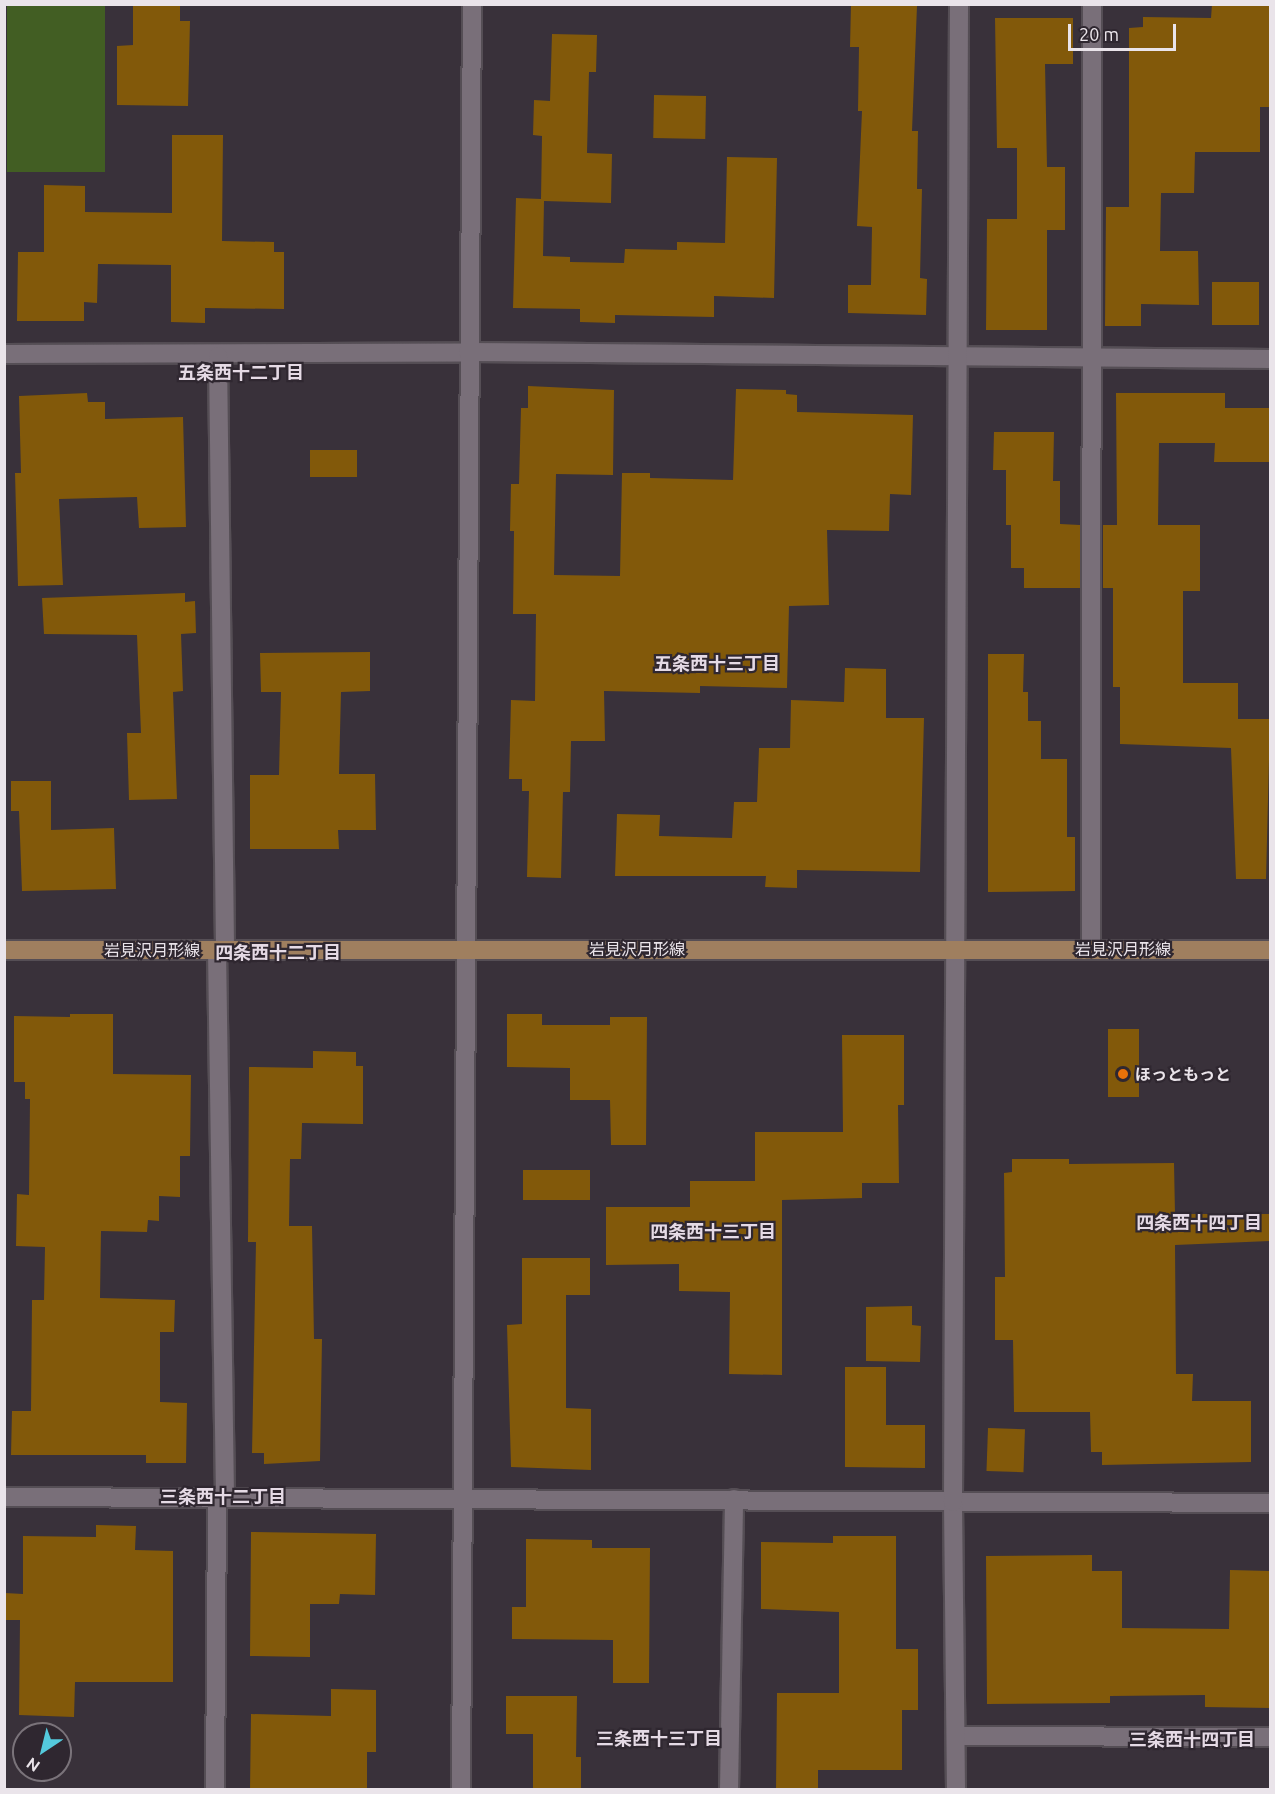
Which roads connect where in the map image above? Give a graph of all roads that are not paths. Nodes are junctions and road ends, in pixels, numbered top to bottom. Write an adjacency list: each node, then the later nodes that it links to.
1 (472, 4): 4 (street)
2 (959, 4): 7 (street)
3 (1092, 4): 9 (street)
4 (468, 352): 6 (street); 7 (street); 10 (street)
5 (4, 354): 6 (street)
6 (218, 356): 14 (street)
7 (958, 356): 9 (street); 11 (street)
8 (1270, 359): 9 (street)
9 (1092, 360): 12 (street)
10 (467, 949): 11 (main road, 岩見沢月形線); 14 (main road, 岩見沢月形線); 17 (street)
11 (955, 949): 12 (main road, 岩見沢月形線); 20 (street)
12 (1091, 949): 15 (main road, 岩見沢月形線)
13 (4, 950): 14 (main road, 岩見沢月形線)
14 (221, 950): 18 (street)
15 (1270, 950)
16 (4, 1497): 18 (street)
17 (461, 1497): 18 (street); 19 (street); 25 (street)
18 (221, 1498): 24 (street)
19 (734, 1499): 20 (street); 26 (street)
20 (953, 1502): 21 (street); 22 (street)
21 (1270, 1503)
22 (957, 1736): 23 (street); 27 (street)
23 (1270, 1737)
24 (215, 1790)
25 (461, 1790)
26 (729, 1790)
27 (956, 1790)

